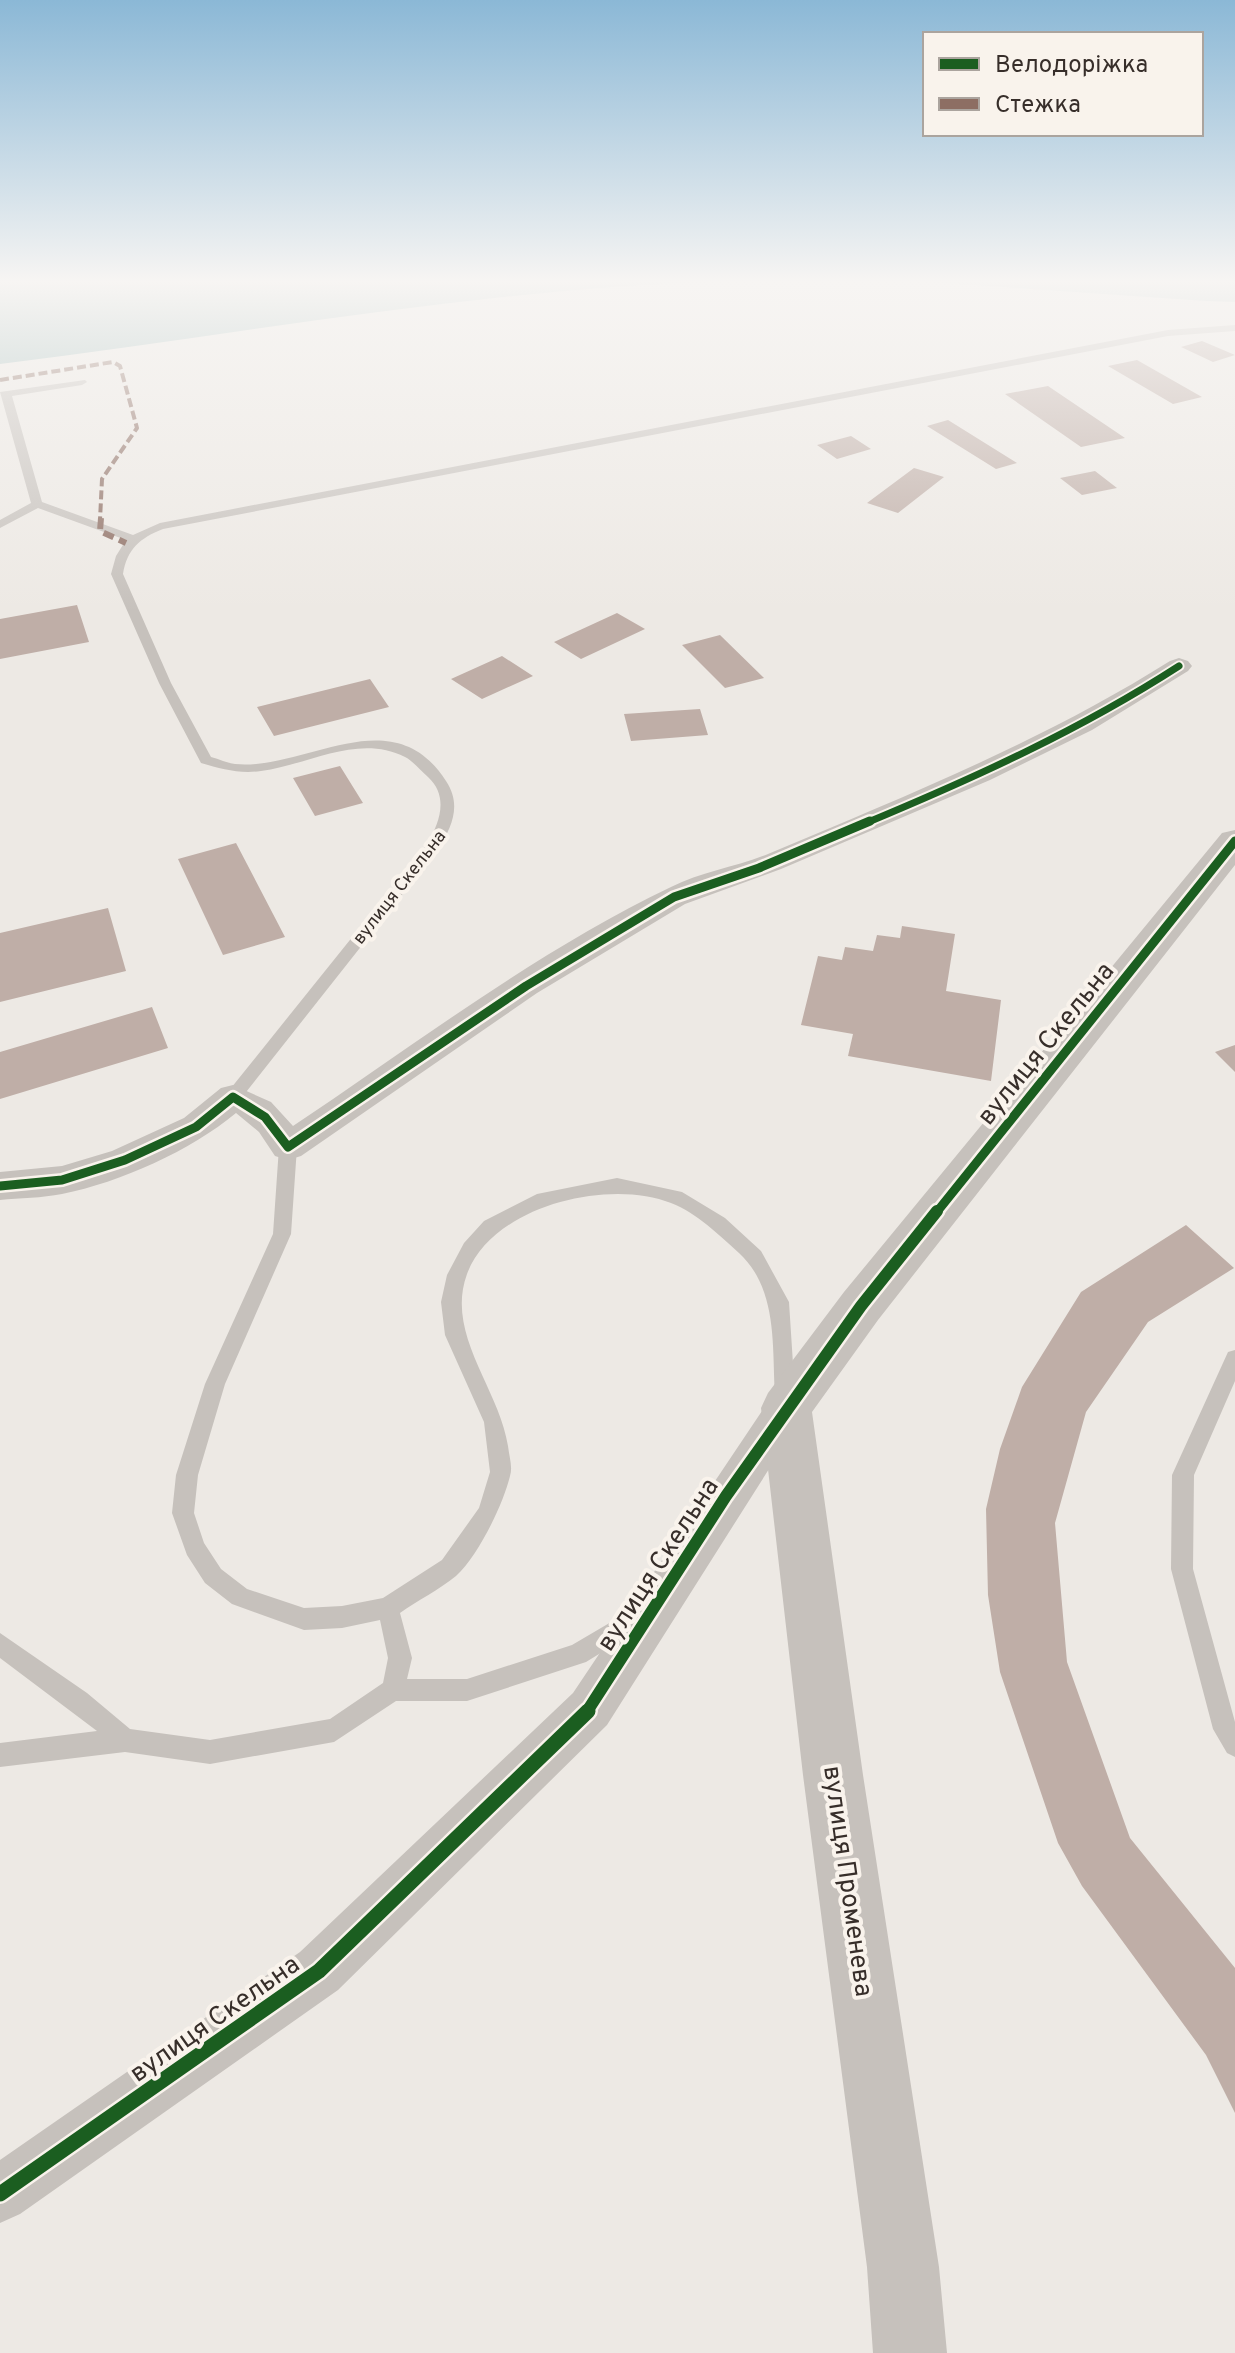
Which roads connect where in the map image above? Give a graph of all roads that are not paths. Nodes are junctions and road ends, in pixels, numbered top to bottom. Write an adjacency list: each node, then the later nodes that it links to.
1 (859, 392): 6 (lane)
2 (4, 394): 4 (lane)
3 (0, 507): 4 (lane)
4 (32, 507): 5 (lane); 6 (lane)
5 (0, 525)
6 (133, 539): 9 (lane, вулиця Скельна)
7 (1179, 666): 10 (street)
8 (1235, 841): 13 (street, вулиця Скельна)
9 (233, 1097): 10 (street); 11 (street, вулиця Скельна)
10 (288, 1147): 15 (lane)
11 (0, 1186)
12 (1235, 1358): 19 (lane)
13 (786, 1408): 14 (street, вулиця Скельна); 15 (lane); 22 (street, вулиця Променева)
14 (656, 1606): 17 (lane); 21 (street, вулиця Скельна)
15 (388, 1608): 17 (lane)
16 (0, 1644): 18 (lane)
17 (393, 1690): 18 (lane)
18 (125, 1740): 20 (lane)
19 (1235, 1745)
20 (0, 1755)
21 (0, 2194)
22 (910, 2353)

